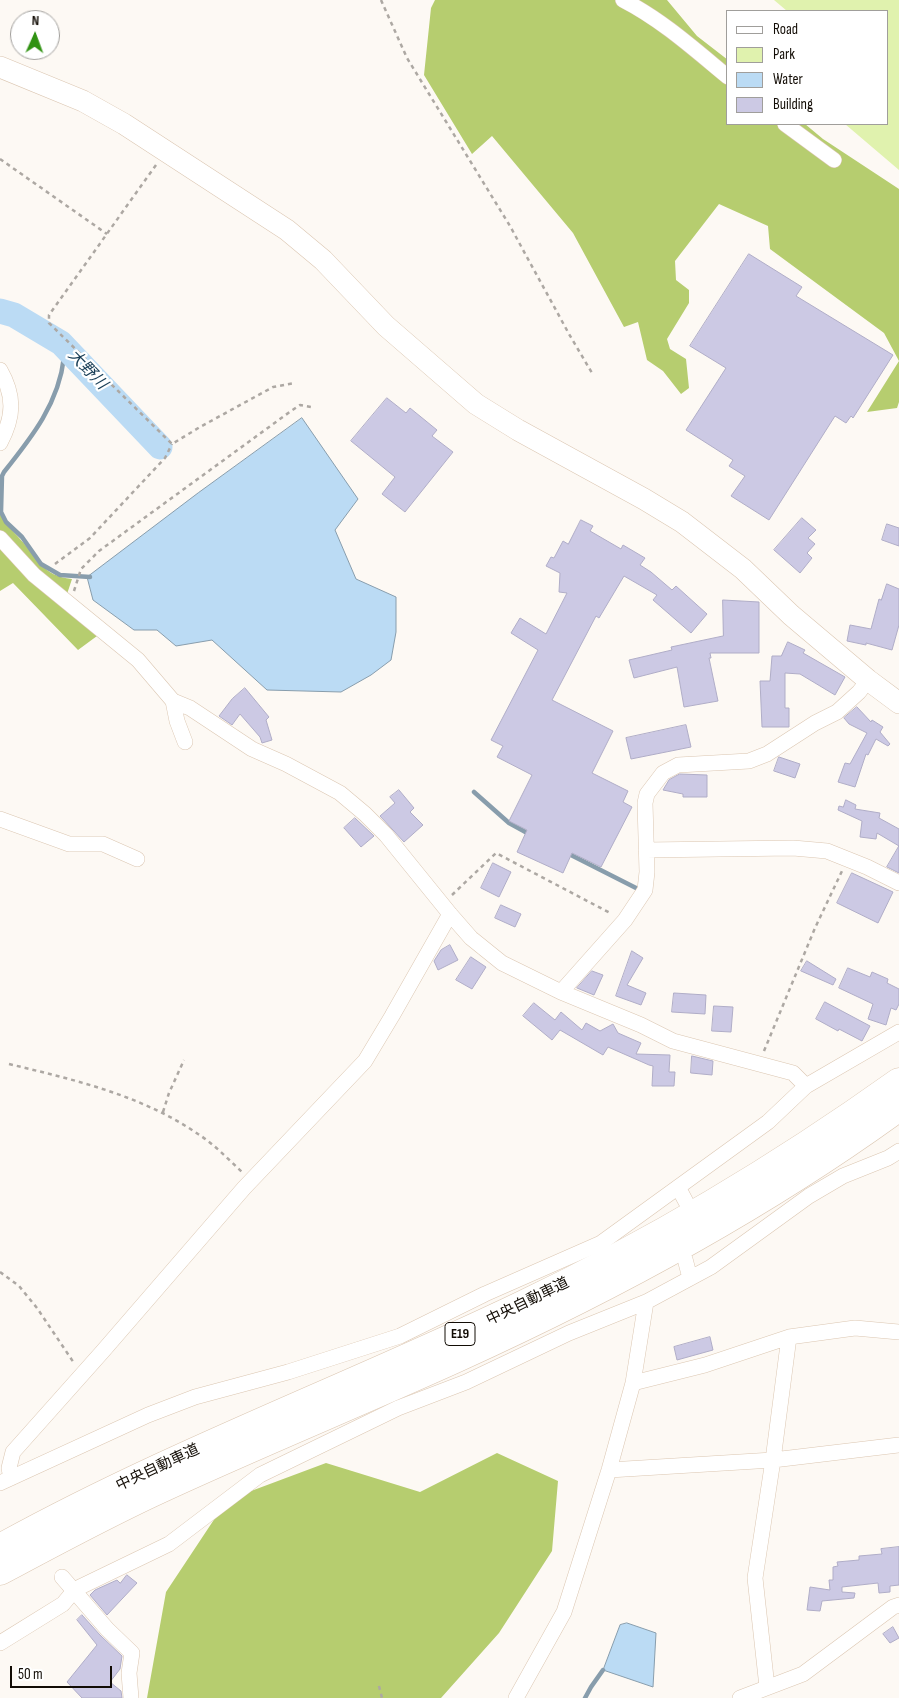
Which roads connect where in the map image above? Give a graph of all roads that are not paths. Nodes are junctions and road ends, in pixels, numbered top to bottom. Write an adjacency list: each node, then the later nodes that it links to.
1 (623, 0): 3 (street)
2 (0, 67): 9 (street)
3 (726, 75)
4 (786, 125): 5 (street)
5 (834, 160)
6 (0, 370): 7 (street)
7 (0, 443)
8 (0, 538): 10 (street)
9 (868, 680): 11 (street); 14 (street)
10 (173, 701): 12 (street); 17 (street)
11 (899, 703)
12 (185, 742)
13 (0, 819): 15 (street)
14 (646, 850): 16 (street); 18 (street)
15 (137, 859)
16 (899, 884)
17 (446, 909): 18 (street); 35 (street)
18 (561, 992): 21 (street)
19 (899, 1032): 21 (street)
20 (899, 1082): 36 (highway, 中央自動車道 / E19)
21 (806, 1086): 24 (street)
22 (899, 1107): 37 (highway, 中央自動車道 / E19)
23 (899, 1151): 27 (street)
24 (678, 1187): 25 (street); 35 (street)
25 (686, 1202)
26 (685, 1259): 27 (street)
27 (690, 1278): 28 (street)
28 (646, 1302): 31 (street); 39 (street)
29 (899, 1332): 30 (street)
30 (789, 1338): 31 (street); 33 (street)
31 (633, 1383): 34 (street)
32 (899, 1445): 33 (street)
33 (773, 1460): 34 (street); 42 (street)
34 (609, 1470): 44 (street)
35 (5, 1480)
36 (0, 1548)
37 (0, 1571)
38 (62, 1577): 39 (street)
39 (73, 1592): 41 (street); 43 (street)
40 (899, 1605): 42 (street)
41 (0, 1643)
42 (767, 1687): 45 (street)
43 (131, 1698)
44 (516, 1698)
45 (740, 1698)

